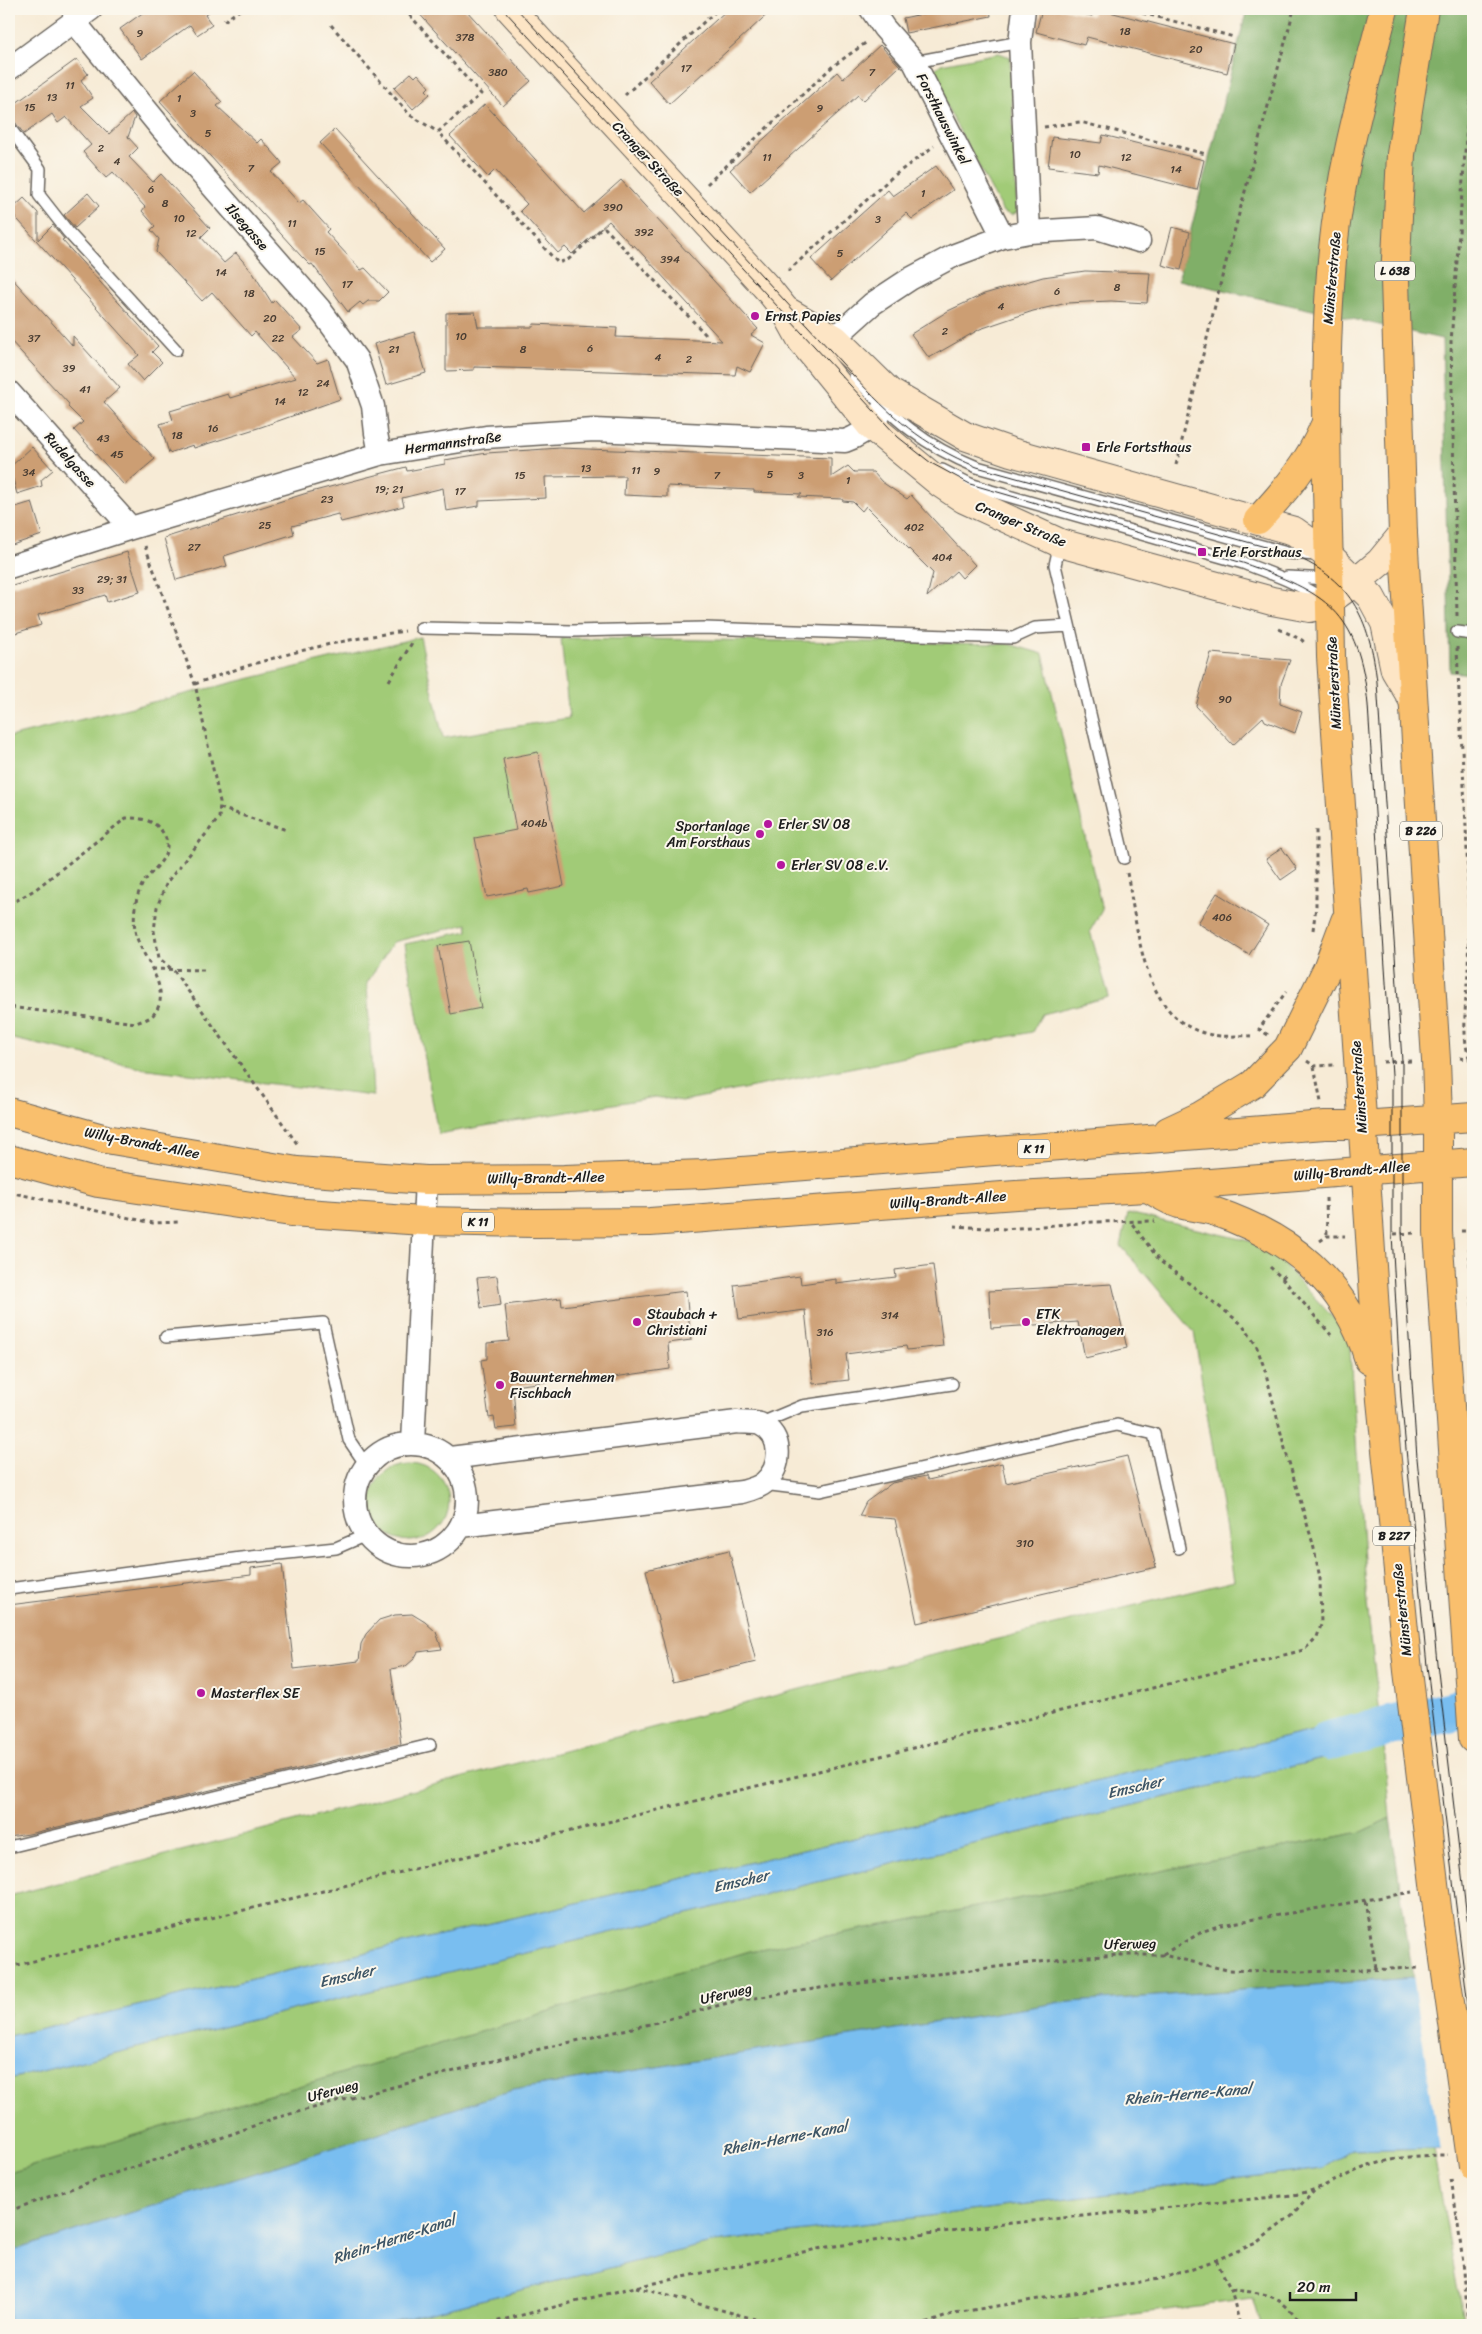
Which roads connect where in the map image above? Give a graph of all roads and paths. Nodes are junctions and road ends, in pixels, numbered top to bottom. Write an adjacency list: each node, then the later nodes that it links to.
1 (241, 9): 14 (path)
2 (353, 9): 12 (path)
3 (404, 9): 25 (path)
4 (510, 9): 33 (main road, Cranger Straße / B 226)
5 (718, 9): 22 (path)
6 (871, 9): 16 (street, Forsthauswinkel)
7 (1024, 9): 18 (street)
8 (1128, 9): 17 (path)
9 (1294, 9): 43 (path)
10 (1384, 9): 40 (main road, Münsterstraße)
11 (1424, 9): 49 (main road, L 638)
12 (348, 12)
13 (82, 14): 20 (street); 42 (street, Ilsegasse)
14 (224, 21)
15 (331, 25): 25 (path)
16 (884, 28): 19 (street, Forsthauswinkel); 28 (path)
17 (1234, 37)
18 (1020, 42): 19 (lane); 24 (street)
19 (914, 62): 26 (street, Forsthauswinkel)
20 (9, 69)
21 (1473, 82): 57 (path)
22 (625, 95)
23 (9, 127): 36 (lane)
24 (1024, 130): 27 (path); 29 (street)
25 (438, 132): 34 (path)
26 (950, 134): 30 (street, Forsthauswinkel); 32 (path)
27 (1206, 154)
28 (707, 184)
29 (1029, 232): 30 (street); 31 (street)
30 (1003, 237): 35 (street)
31 (1139, 241)
32 (788, 271)
33 (786, 310): 35 (main road, Cranger Straße / B 226); 37 (main road, Cranger Straße / B 226)
34 (706, 335)
35 (835, 339): 37 (street); 39 (main road, Cranger Straße / B 226)
36 (176, 350)
37 (814, 357): 39 (main road, Cranger Straße / B 226)
38 (9, 392): 48 (street, Rudelgasse)
39 (881, 411): 41 (main road, Cranger Straße / B 226); 42 (street, Hermannstraße); 44 (lane); 45 (lane); 46 (main road, Cranger Straße / B 226)
40 (1327, 421): 47 (main road); 53 (main road, Münsterstraße)
41 (1011, 452): 44 (lane); 47 (main road, Cranger Straße / B 226)
42 (380, 454): 48 (street, Hermannstraße)
43 (1176, 466)
44 (977, 467): 45 (lane); 50 (lane)
45 (970, 484): 46 (lane); 54 (lane)
46 (992, 514): 51 (main road, Cranger Straße / B 226)
47 (1258, 520): 50 (lane); 53 (main road, Cranger Straße / B 226)
48 (130, 528): 52 (street, Hermannstraße); 61 (path)
49 (1403, 534): 53 (main road); 62 (main road, L 638)
50 (1237, 540): 53 (lane)
51 (1060, 543): 54 (main road, Cranger Straße / B 226); 55 (lane)
52 (9, 567)
53 (1340, 584): 54 (main road, Cranger Straße); 59 (main road, Münsterstraße / B 226); 62 (main road, Cranger Straße / B 226)
54 (1275, 601): 59 (path); 59 (main road, B 226)
55 (1069, 626): 56 (lane); 66 (lane)
56 (421, 628): 60 (path); 61 (path)
57 (1457, 632): 58 (lane); 70 (path)
58 (1473, 634)
59 (1320, 652): 68 (main road, Münsterstraße / B 226)
60 (389, 680)
61 (195, 684): 63 (path)
62 (1413, 700): 81 (main road, B 226)
63 (220, 808): 65 (path); 74 (path)
64 (1316, 827): 69 (path)
65 (287, 830)
66 (1124, 858): 78 (path)
67 (9, 905): 72 (path)
68 (1349, 907): 83 (main road, Münsterstraße / B 226); 89 (main road)
69 (1313, 933)
70 (1468, 962): 71 (path); 80 (path)
71 (1473, 965)
72 (152, 969): 74 (path); 76 (path)
73 (206, 970): 74 (path)
74 (174, 971): 90 (path)
75 (1290, 987): 77 (path)
76 (9, 1007)
77 (1260, 1029)
78 (1251, 1036)
79 (1473, 1051): 80 (path)
80 (1469, 1059): 81 (path); 82 (path)
81 (1436, 1060): 83 (path); 87 (main road, B 226)
82 (1473, 1064)
83 (1358, 1065): 84 (path); 88 (main road, Münsterstraße / B 226)
84 (1314, 1066)
85 (9, 1112): 95 (main road, Willy-Brandt-Allee / K 11)
86 (1473, 1117): 87 (main road, Willy-Brandt-Allee)
87 (1438, 1118): 88 (main road, Willy-Brandt-Allee); 93 (main road, B 226)
88 (1362, 1125): 89 (main road, Willy-Brandt-Allee / K 11); 94 (main road, Münsterstraße / B 226)
89 (1151, 1139): 95 (main road, Willy-Brandt-Allee / K 11)
90 (300, 1149)
91 (9, 1159): 97 (main road, Willy-Brandt-Allee / K 11)
92 (1473, 1162): 93 (main road, Willy-Brandt-Allee)
93 (1439, 1164): 94 (main road, Willy-Brandt-Allee); 100 (main road)
94 (1365, 1171): 96 (main road, Willy-Brandt-Allee / K 11); 101 (main road, Münsterstraße / B 227)
95 (426, 1180): 97 (street)
96 (1147, 1188): 97 (main road, Willy-Brandt-Allee / K 11); 108 (main road)
97 (423, 1221): 110 (street)
98 (1130, 1221): 124 (path)
99 (1473, 1231): 100 (path); 104 (path)
100 (1438, 1232): 101 (path); 118 (main road)
101 (1368, 1235): 102 (path); 108 (main road, Münsterstraße / B 227)
102 (1327, 1236)
103 (1282, 1278): 105 (path)
104 (1473, 1318)
105 (1333, 1337)
106 (166, 1338): 112 (lane)
107 (952, 1384): 109 (lane)
108 (1381, 1400): 127 (main road, Münsterstraße / B 227, bridge)
109 (760, 1424): 111 (street); 113 (street)
110 (413, 1443): 111 (street); 112 (street)
111 (450, 1458): 114 (street)
112 (366, 1465): 115 (street)
113 (763, 1484): 114 (street); 116 (lane)
114 (461, 1526): 115 (street)
115 (366, 1535): 117 (lane)
116 (1179, 1548)
117 (9, 1590)
118 (1473, 1738)
119 (430, 1746): 120 (lane)
120 (9, 1847)
121 (1413, 1892): 122 (path)
122 (1365, 1901): 123 (path); 126 (path)
123 (1163, 1955): 126 (path, Uferweg); 129 (path, Uferweg)
124 (9, 1967)
125 (1426, 1968): 126 (path, Uferweg)
126 (1376, 1969)
127 (1463, 2160): 128 (path)
128 (1314, 2191): 131 (path); 132 (path)
129 (9, 2211)
130 (1457, 2216): 140 (path)
131 (1216, 2260): 133 (path); 134 (path)
132 (635, 2287): 135 (path); 136 (path)
133 (1231, 2290): 138 (path); 139 (path)
134 (928, 2324): 137 (path)
135 (482, 2325)
136 (777, 2325)
137 (916, 2325)
138 (1240, 2325)
139 (1304, 2325)
140 (1468, 2325)

